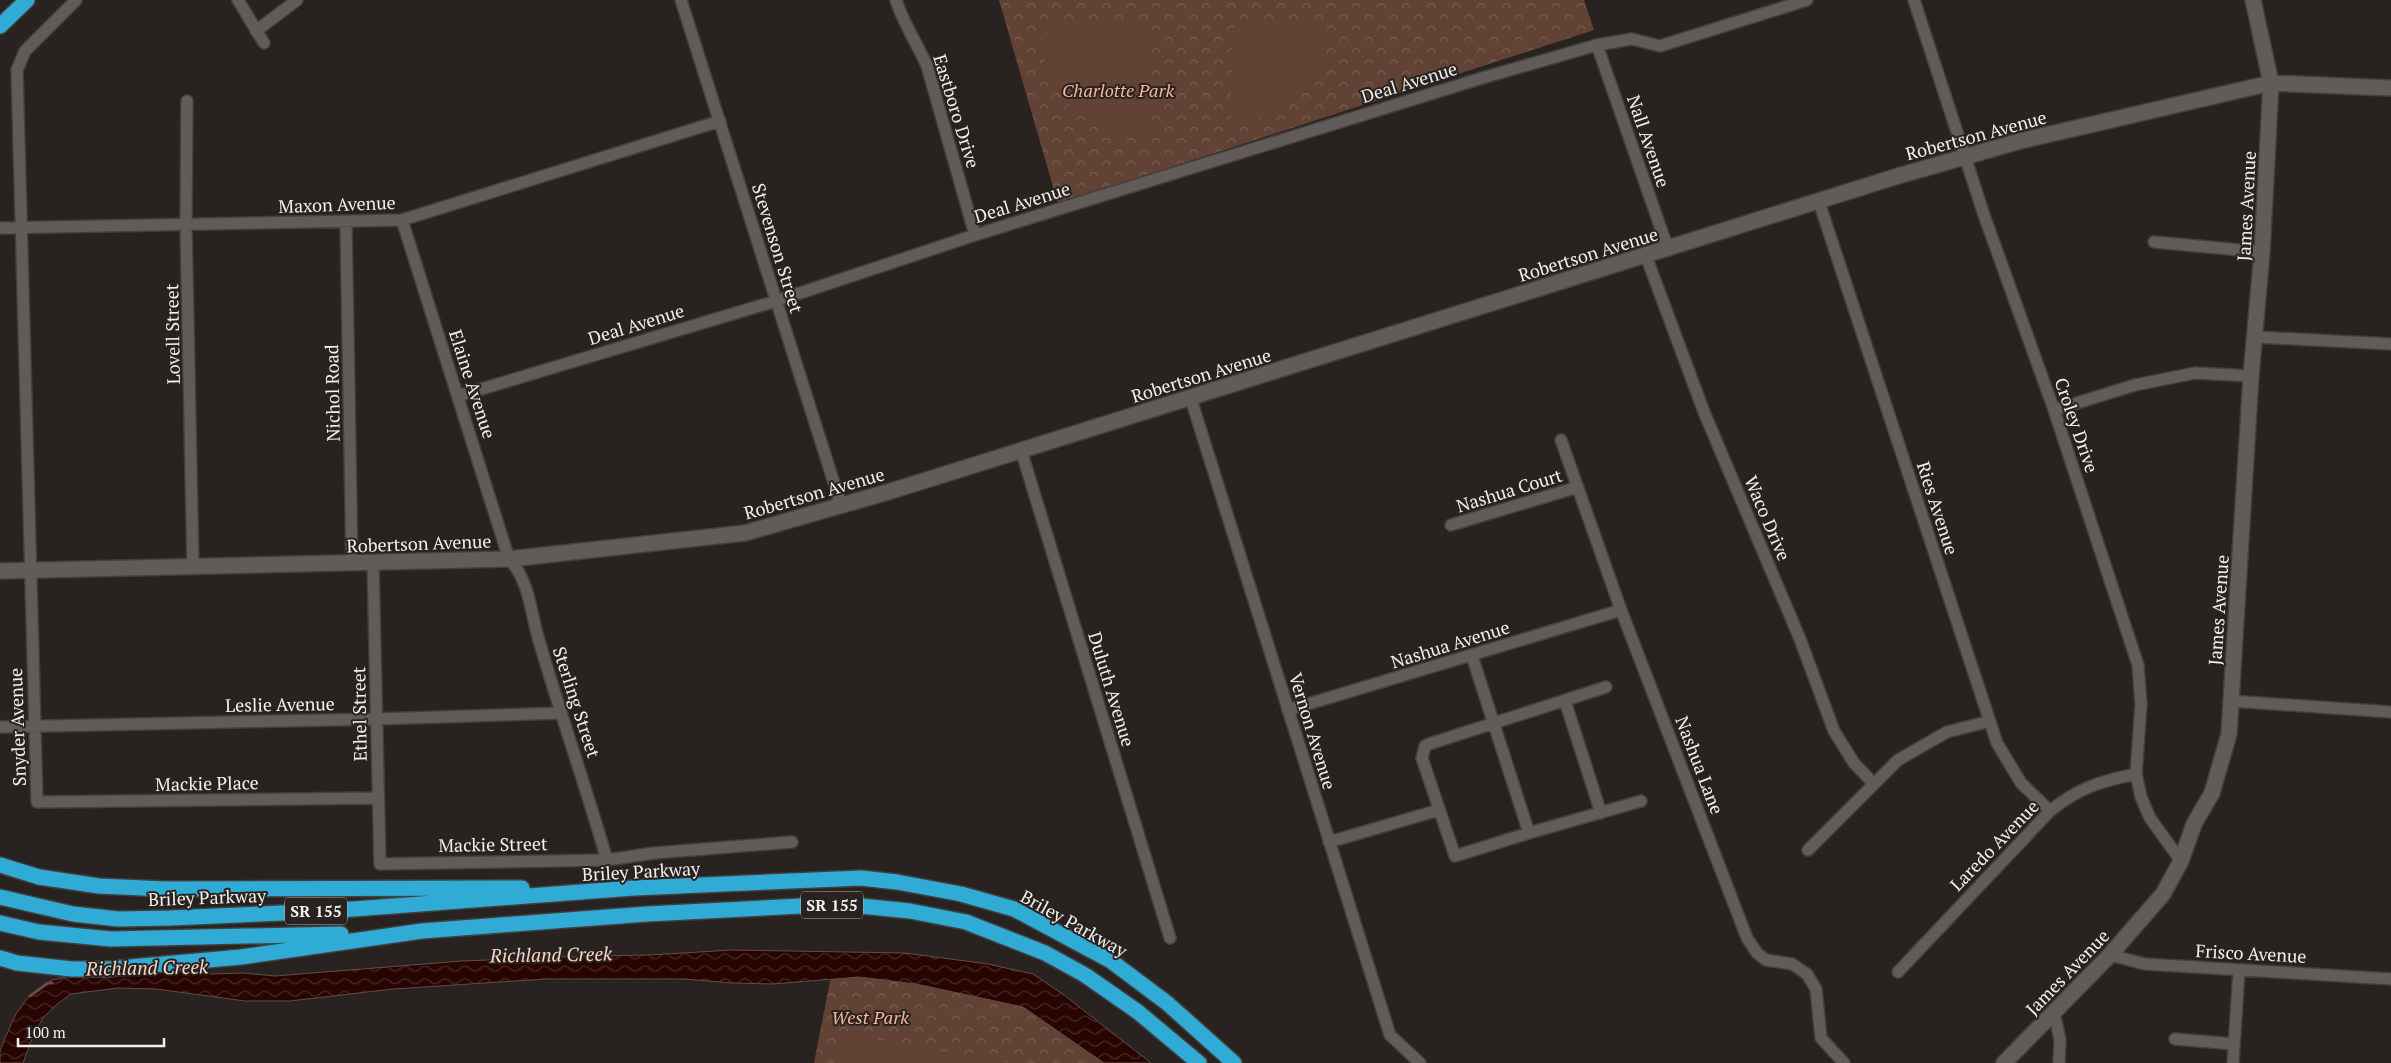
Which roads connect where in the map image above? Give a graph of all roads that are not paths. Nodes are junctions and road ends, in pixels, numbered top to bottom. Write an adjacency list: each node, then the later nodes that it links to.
1 (27, 0): 12 (highway)
2 (76, 0): 25 (street, Snyder Avenue)
3 (238, 0): 13 (street)
4 (297, 0): 13 (street)
5 (681, 0): 19 (street, Stevenson Street)
6 (896, 0): 27 (street, Eastboro Drive)
7 (1766, 0): 11 (street)
8 (1807, 0): 11 (street, Deal Avenue)
9 (1914, 0): 20 (street, Croley Drive)
10 (2253, 0): 16 (street, James Avenue)
11 (1770, 12): 15 (street, Deal Avenue)
12 (0, 26)
13 (256, 31): 14 (street)
14 (264, 43)
15 (1598, 45): 27 (street, Deal Avenue); 29 (street, Nall Avenue)
16 (2271, 82): 17 (street, Robertson Avenue); 20 (street, Robertson Avenue); 30 (street, James Avenue)
17 (2391, 88)
18 (187, 100): 24 (street, Lovell Street)
19 (720, 121): 22 (street, Maxon Avenue); 32 (street, Stevenson Street)
20 (1964, 156): 21 (street, Robertson Avenue); 38 (street, Croley Drive)
21 (1819, 202): 29 (street, Robertson Avenue); 59 (street, Ries Avenue)
22 (402, 220): 23 (street, Maxon Avenue); 36 (street, Elaine Avenue)
23 (346, 222): 24 (street, Maxon Avenue); 46 (street, Nichol Road)
24 (186, 225): 25 (street, Maxon Avenue); 47 (street, Lovell Street)
25 (22, 227): 26 (street, Maxon Avenue); 48 (street, Snyder Avenue)
26 (0, 228)
27 (975, 235): 32 (street, Deal Avenue)
28 (2154, 242): 30 (street)
29 (1668, 249): 31 (street, Robertson Avenue)
30 (2262, 252): 33 (street, James Avenue)
31 (1646, 256): 37 (street, Robertson Avenue); 64 (street, Waco Drive)
32 (776, 301): 36 (street, Deal Avenue); 42 (street, Stevenson Street)
33 (2256, 337): 34 (street); 35 (street, James Avenue)
34 (2391, 344)
35 (2251, 376): 38 (street); 54 (street, James Avenue)
36 (458, 396): 44 (street, Elaine Avenue)
37 (1191, 399): 40 (street, Robertson Avenue); 55 (street, Vernon Avenue)
38 (2054, 410): 63 (street, Croley Drive)
39 (1561, 440): 41 (street, Nashua Lane)
40 (1021, 450): 42 (street, Robertson Avenue); 83 (street, Duluth Avenue)
41 (1578, 487): 43 (street, Nashua Court); 50 (street, Nashua Lane)
42 (841, 505): 44 (street, Robertson Avenue)
43 (1451, 525)
44 (509, 559): 45 (street, Robertson Avenue); 56 (street, Sterling Street)
45 (373, 563): 46 (street, Robertson Avenue); 58 (street, Ethel Street)
46 (352, 564): 47 (street, Robertson Avenue)
47 (193, 568): 48 (street, Robertson Avenue)
48 (30, 570): 49 (street, Robertson Avenue); 61 (street, Snyder Avenue)
49 (0, 571)
50 (1621, 610): 51 (street, Nashua Avenue); 95 (street, Nashua Lane)
51 (1472, 656): 55 (street, Nashua Avenue); 60 (street)
52 (1606, 688): 53 (street)
53 (1565, 701): 60 (street); 70 (street)
54 (2231, 701): 57 (street); 76 (street, James Avenue)
55 (1288, 710): 73 (street, Vernon Avenue)
56 (561, 712): 58 (street, Leslie Avenue); 75 (street, Sterling Street)
57 (2391, 712)
58 (377, 719): 61 (street, Leslie Avenue); 65 (street, Ethel Street)
59 (1990, 721): 64 (street); 69 (street, Ries Avenue)
60 (1494, 724): 68 (street); 71 (street)
61 (36, 726): 62 (street, Leslie Avenue); 67 (street, Snyder Avenue)
62 (0, 727)
63 (2136, 774): 69 (street, Laredo Avenue); 76 (street, Croley Drive)
64 (1873, 783): 74 (street)
65 (378, 798): 67 (street, Mackie Place); 77 (street, Ethel Street)
66 (1641, 801): 70 (street)
67 (37, 802)
68 (1439, 810): 71 (street); 73 (street)
69 (2050, 811): 87 (street, Laredo Avenue)
70 (1601, 813): 71 (street)
71 (1529, 833)
72 (792, 842): 75 (street, Mackie Street)
73 (1330, 842): 94 (street, Vernon Avenue)
74 (1808, 850)
75 (606, 860): 77 (street, Mackie Street)
76 (2181, 860): 84 (street, James Avenue)
77 (380, 864)
78 (0, 865): 79 (highway)
79 (634, 888): 80 (highway, Briley Parkway / SR 155); 93 (highway, Briley Parkway / SR 155)
80 (0, 897)
81 (0, 924): 82 (highway)
82 (422, 931): 85 (highway, SR 155); 92 (highway, SR 155)
83 (1170, 938)
84 (2110, 955): 86 (street, Frisco Avenue); 89 (street, James Avenue)
85 (0, 958)
86 (2238, 970): 88 (street, Frisco Avenue); 91 (street)
87 (1898, 972)
88 (2391, 978)
89 (2054, 1012): 96 (street, James Avenue); 97 (street)
90 (2176, 1039): 91 (street)
91 (2234, 1044): 98 (street)
92 (1199, 1063)
93 (1234, 1063)
94 (1420, 1063)
95 (1844, 1063)
96 (2004, 1063)
97 (2059, 1063)
98 (2233, 1063)

